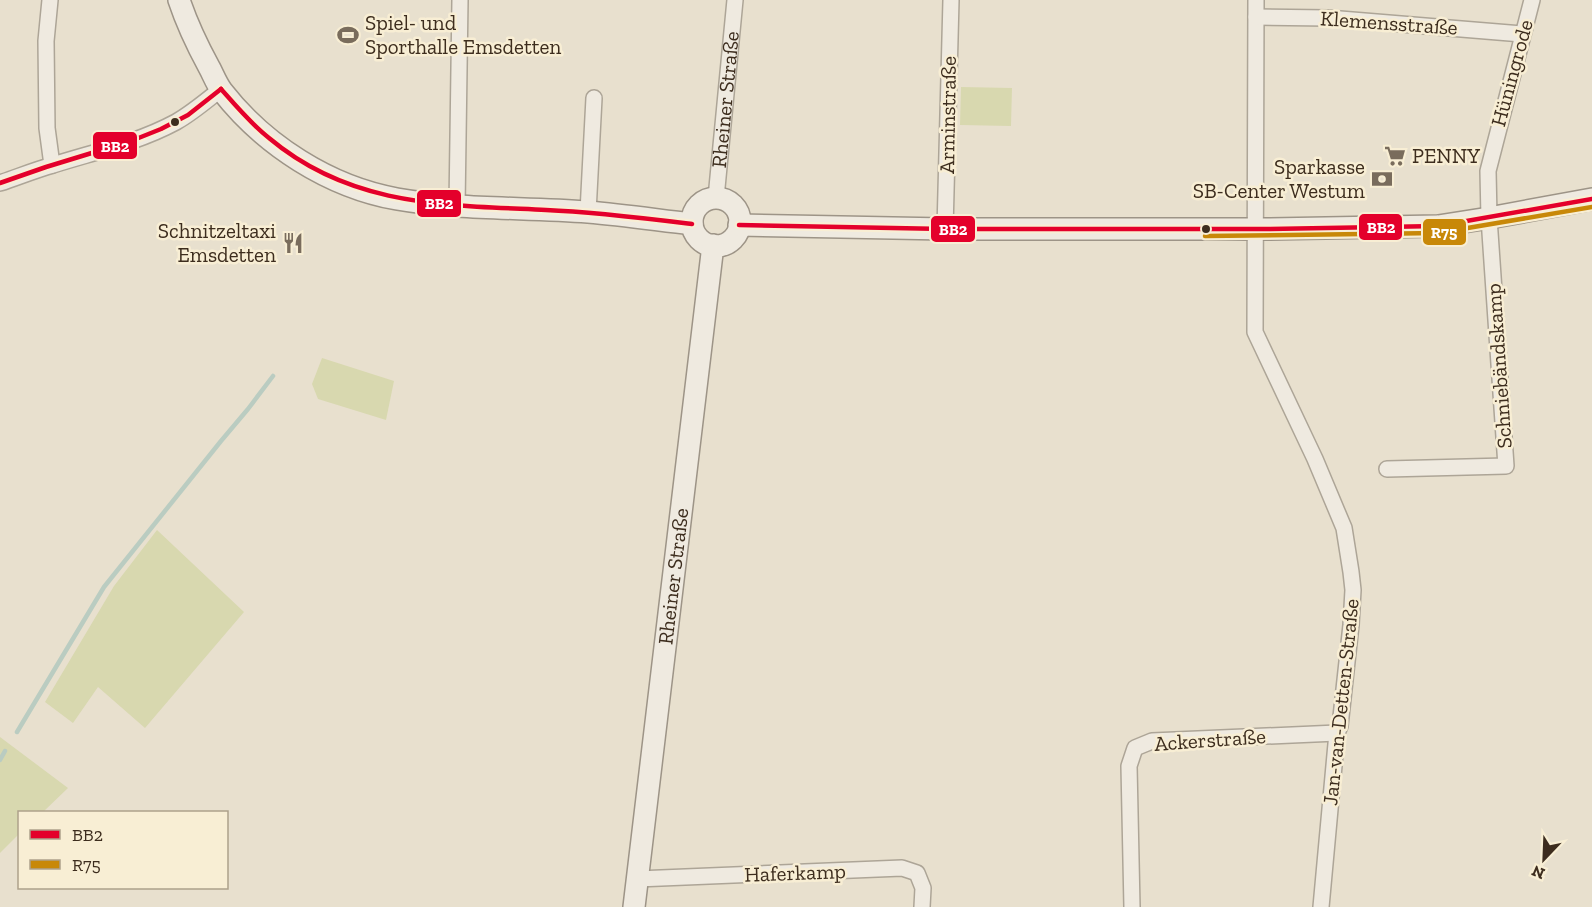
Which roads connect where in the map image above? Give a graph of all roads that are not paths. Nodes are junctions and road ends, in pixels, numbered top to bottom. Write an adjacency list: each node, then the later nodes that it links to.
1 (50, 0): 12 (street)
2 (179, 0): 10 (street)
3 (460, 0): 16 (street)
4 (735, 0): 14 (street, Rheiner Straße)
5 (951, 0): 21 (street, Arminstraße)
6 (1256, 0): 8 (street, Jan-van-Detten-Straße)
7 (1532, 0): 9 (street, Hüningrode)
8 (1256, 18): 9 (street, Klemensstraße); 22 (street, Jan-van-Detten-Straße)
9 (1522, 34): 18 (street, Hüningrode)
10 (221, 89): 12 (street); 16 (street)
11 (594, 98): 17 (street)
12 (52, 165): 13 (street)
13 (0, 183)
14 (716, 198): 19 (street); 20 (street)
15 (1592, 199): 18 (street)
16 (457, 206): 17 (street)
17 (588, 212): 19 (street)
18 (1489, 218): 22 (street); 24 (street, Schniebändskamp)
19 (692, 224): 23 (street)
20 (740, 225): 21 (street); 23 (street)
21 (945, 229): 22 (street)
22 (1256, 229): 25 (street, Jan-van-Detten-Straße)
23 (713, 245): 26 (street, Rheiner Straße)
24 (1387, 469)
25 (1337, 733): 29 (street, Ackerstraße); 30 (street, Jan-van-Detten-Straße)
26 (637, 879): 27 (street, Rheiner Straße); 28 (street, Haferkamp)
27 (634, 907)
28 (921, 907)
29 (1132, 907)
30 (1321, 907)

